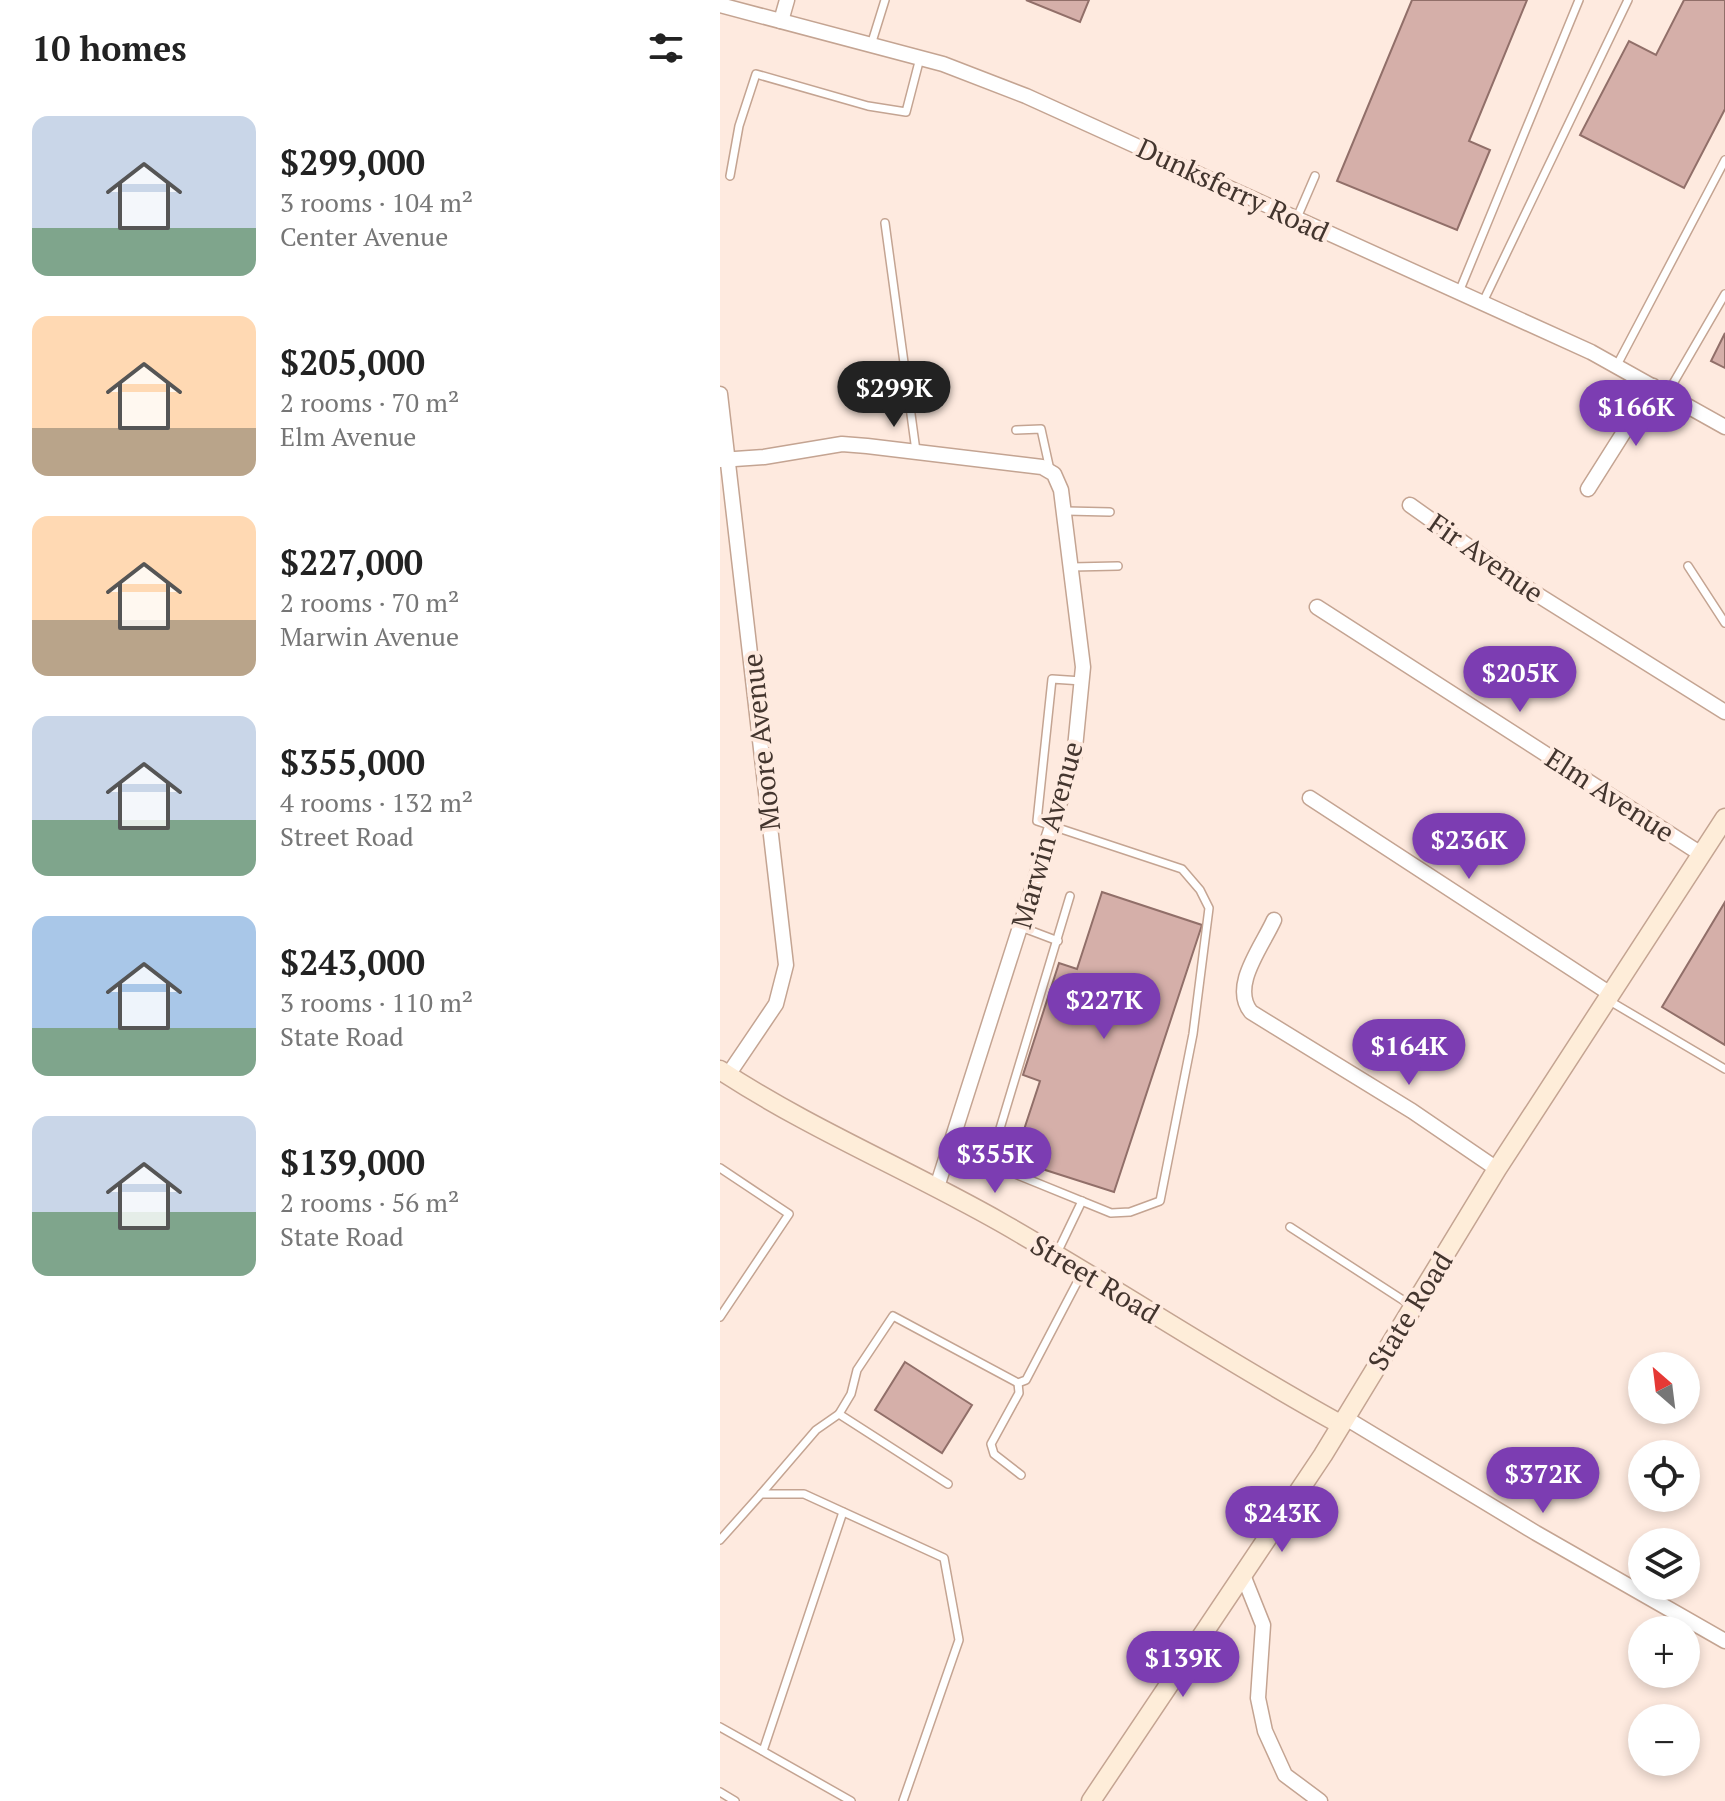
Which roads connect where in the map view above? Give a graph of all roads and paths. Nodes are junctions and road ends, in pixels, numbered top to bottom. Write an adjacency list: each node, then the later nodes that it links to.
1 (787, 0): 6 (street)
2 (885, 0): 7 (lane)
3 (1579, 0): 14 (lane)
4 (1628, 0): 16 (lane)
5 (720, 5): 6 (street, Dunksferry Road)
6 (781, 21): 7 (street, Dunksferry Road)
7 (871, 45): 8 (street, Dunksferry Road)
8 (920, 58): 10 (lane); 12 (street, Dunksferry Road)
9 (1725, 160): 17 (lane)
10 (730, 176)
11 (1315, 176): 12 (lane)
12 (1296, 220): 14 (street, Dunksferry Road)
13 (885, 223): 23 (lane)
14 (1458, 294): 16 (street, Dunksferry Road)
15 (1725, 294): 20 (lane)
16 (1482, 304): 17 (street, Dunksferry Road)
17 (1617, 365): 18 (street, Dunksferry Road)
18 (1653, 386): 20 (street, Dunksferry Road); 26 (street)
19 (720, 394): 24 (street, Moore Avenue)
20 (1667, 394): 21 (street, Dunksferry Road)
21 (1725, 427)
22 (1016, 430): 25 (lane)
23 (916, 451): 24 (street); 25 (street)
24 (724, 460): 47 (street, Moore Avenue)
25 (1052, 473): 28 (street, Marwin Avenue)
26 (1588, 489)
27 (1410, 505): 36 (street, Fir Avenue)
28 (1066, 511): 29 (lane); 32 (street, Marwin Avenue)
29 (1110, 512)
30 (1118, 566): 32 (lane)
31 (1688, 566): 34 (lane)
32 (1072, 567): 35 (street, Marwin Avenue)
33 (1317, 607): 40 (street, Elm Avenue)
34 (1725, 623)
35 (1082, 681): 38 (street, Marwin Avenue); 38 (lane)
36 (1725, 712)
37 (1310, 798): 45 (street)
38 (1053, 824): 43 (street, Marwin Avenue); 51 (lane)
39 (1724, 824): 40 (main road, State Road)
40 (1701, 854): 45 (main road, State Road)
41 (1070, 896): 44 (lane)
42 (1274, 920): 49 (street)
43 (1021, 927): 44 (lane); 50 (street, Marwin Avenue)
44 (1058, 941): 51 (lane)
45 (1608, 996): 46 (lane); 49 (main road, State Road)
46 (1725, 1069)
47 (723, 1075): 50 (main road, Street Road)
48 (720, 1168): 56 (lane)
49 (1497, 1169): 55 (main road, State Road)
50 (937, 1187): 53 (main road, Street Road)
51 (1082, 1201): 53 (lane)
52 (1290, 1227): 55 (lane)
53 (1056, 1255): 54 (main road, Street Road)
54 (1083, 1271): 57 (lane); 59 (main road, Street Road)
55 (1412, 1306): 59 (main road, State Road)
56 (720, 1317)
57 (1018, 1383): 58 (lane); 60 (lane)
58 (839, 1414): 61 (lane); 62 (lane)
59 (1342, 1421): 65 (main road, State Road); 66 (street, Street Road)
60 (1021, 1475)
61 (948, 1484)
62 (761, 1494): 63 (lane); 64 (lane)
63 (843, 1512): 68 (lane); 72 (lane)
64 (720, 1540)
65 (1243, 1575): 73 (main road, State Road); 74 (street)
66 (1725, 1641)
67 (720, 1727): 68 (lane)
68 (763, 1751): 71 (lane)
69 (720, 1792): 70 (lane)
70 (735, 1801)
71 (851, 1801)
72 (903, 1801)
73 (1091, 1801)
74 (1320, 1801)

